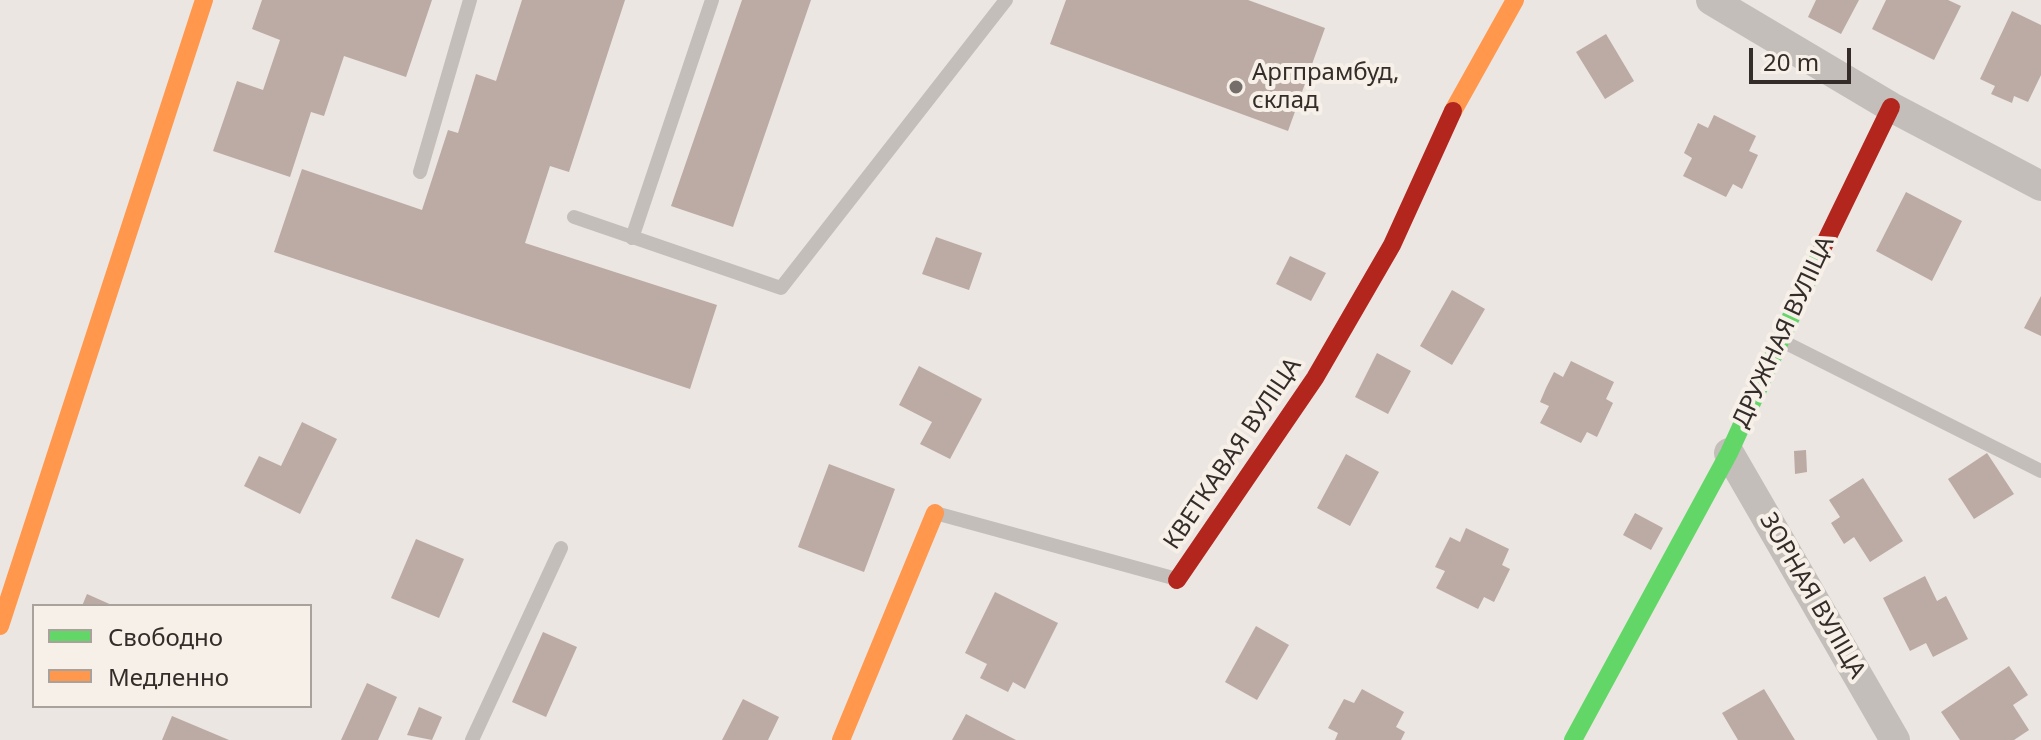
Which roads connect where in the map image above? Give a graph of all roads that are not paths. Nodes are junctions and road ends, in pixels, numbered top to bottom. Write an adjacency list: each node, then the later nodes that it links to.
1 (204, 0): 18 (street)
2 (470, 0): 8 (lane)
3 (712, 0): 11 (lane)
4 (1006, 0): 11 (lane)
5 (1515, 0): 17 (street, КВЕТКАВАЯ ВУЛІЦА)
6 (1711, 0): 7 (street)
7 (1891, 107): 9 (street); 12 (street, ДРУЖНАЯ ВУЛІЦА)
8 (420, 172)
9 (2041, 186)
10 (574, 217): 11 (lane)
11 (632, 238)
12 (1778, 339): 13 (street, ДРУЖНАЯ ВУЛІЦА); 14 (lane)
13 (1729, 453): 21 (street, ДРУЖНАЯ ВУЛІЦА); 22 (street, ЗОРНАЯ ВУЛІЦА)
14 (2041, 471)
15 (935, 513): 17 (lane, КВЕТКАВАЯ ВУЛІЦА); 20 (street, КВЕТКАВАЯ ВУЛІЦА)
16 (561, 548): 19 (lane)
17 (1177, 580)
18 (0, 626)
19 (472, 740)
20 (841, 740)
21 (1573, 740)
22 (1895, 740)

